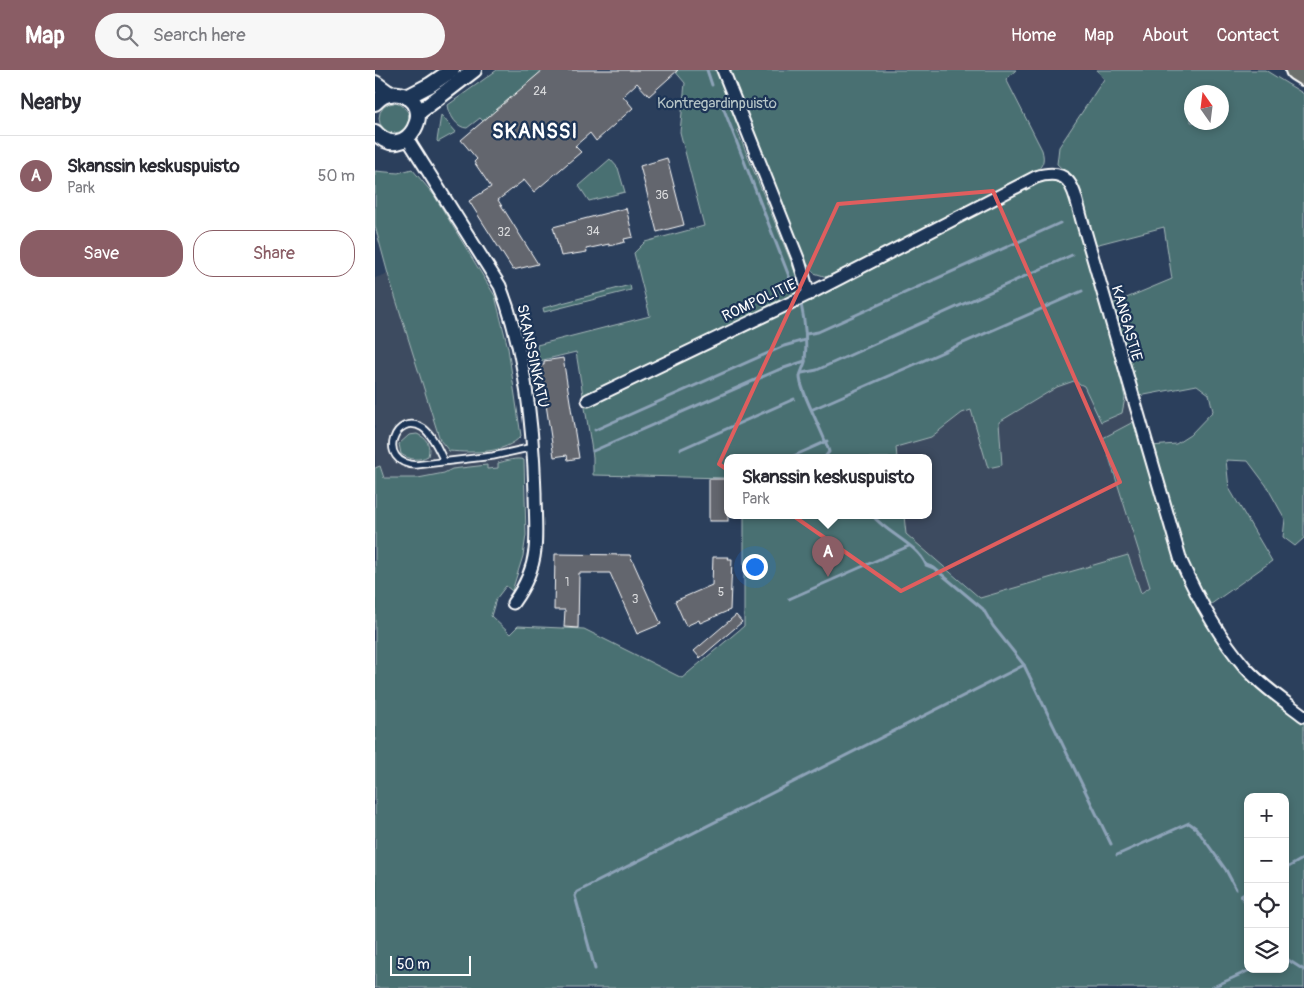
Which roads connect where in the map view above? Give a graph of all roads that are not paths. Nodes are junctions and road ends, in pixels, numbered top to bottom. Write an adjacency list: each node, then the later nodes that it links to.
1 (452, 70): 8 (street)
2 (474, 70): 10 (street)
3 (723, 70): 13 (street, ROMPOLITIE)
4 (1296, 70): 5 (highway)
5 (1304, 75)
6 (375, 83): 7 (street)
7 (390, 94): 8 (street); 9 (street)
8 (407, 97): 10 (street)
9 (375, 103)
10 (418, 113): 12 (street)
11 (375, 132): 12 (street)
12 (407, 138): 15 (street, SKANSSINKATU)
13 (809, 294): 14 (street, ROMPOLITIE); 18 (street, KANGASTIE)
14 (588, 400)
15 (533, 447): 16 (lane); 17 (street, SKANSSINKATU)
16 (444, 461): 16 (lane)
17 (513, 602)
18 (1304, 716)

